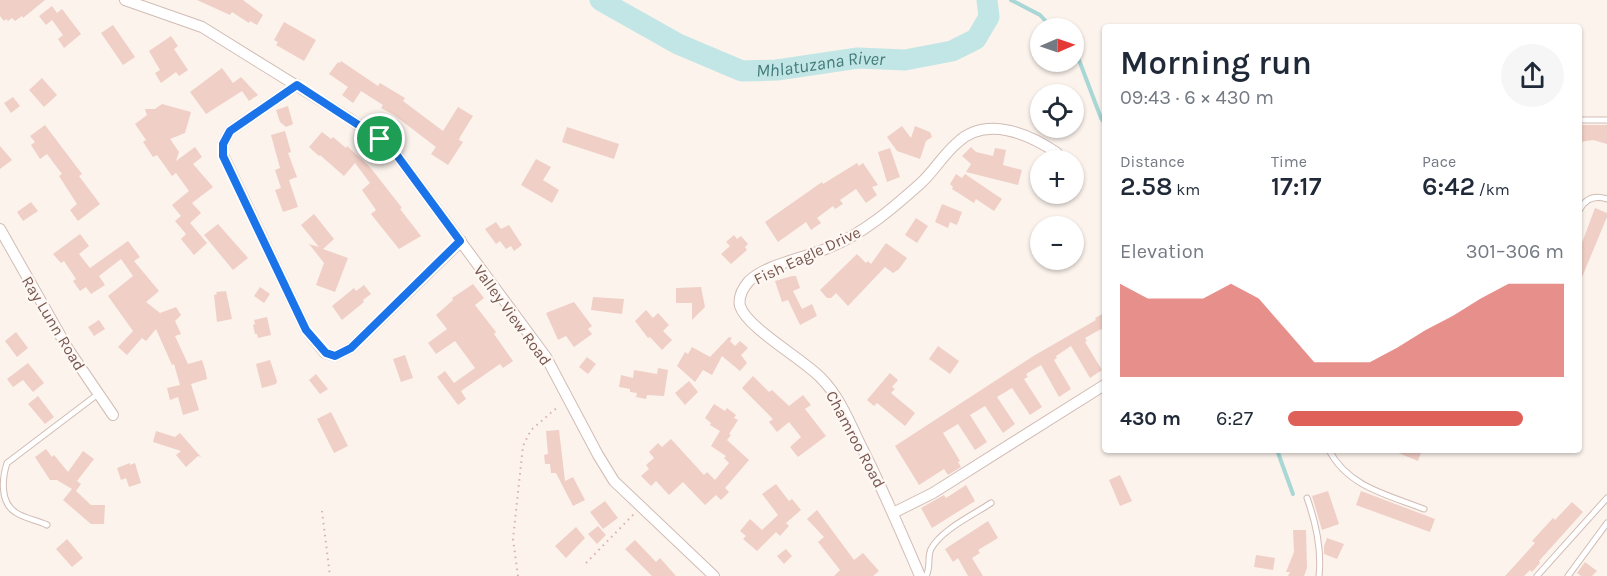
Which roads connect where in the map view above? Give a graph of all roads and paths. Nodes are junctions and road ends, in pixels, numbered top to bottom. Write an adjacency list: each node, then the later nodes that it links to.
1 (125, 0): 2 (street, Valley View Road)
2 (297, 85): 9 (street, Valley View Road); 9 (street)
3 (1582, 120): 4 (lane)
4 (1607, 120)
5 (1052, 150): 10 (street, Fish Eagle Drive)
6 (1607, 199): 7 (lane)
7 (1582, 206)
8 (0, 229): 12 (street, Ray Lunn Road)
9 (460, 241): 13 (street, Valley View Road)
10 (740, 298): 22 (street, Chamroo Road)
11 (1102, 387): 22 (street)
12 (98, 394): 14 (street, Ray Lunn Road); 24 (lane)
13 (568, 398): 19 (street, Valley View Road); 27 (path)
14 (113, 415)
15 (1331, 453): 20 (lane)
16 (1307, 498): 31 (lane)
17 (1607, 498): 32 (lane)
18 (991, 503): 30 (lane)
19 (640, 507): 25 (path); 28 (street, Valley View Road)
20 (1424, 509)
21 (322, 511): 26 (path)
22 (893, 513): 29 (street, Chamroo Road)
23 (1607, 523): 33 (lane)
24 (47, 525)
25 (586, 563)
26 (330, 576)
27 (518, 576)
28 (714, 576)
29 (920, 576)
30 (926, 576)
31 (1319, 576)
32 (1537, 576)
33 (1568, 576)

